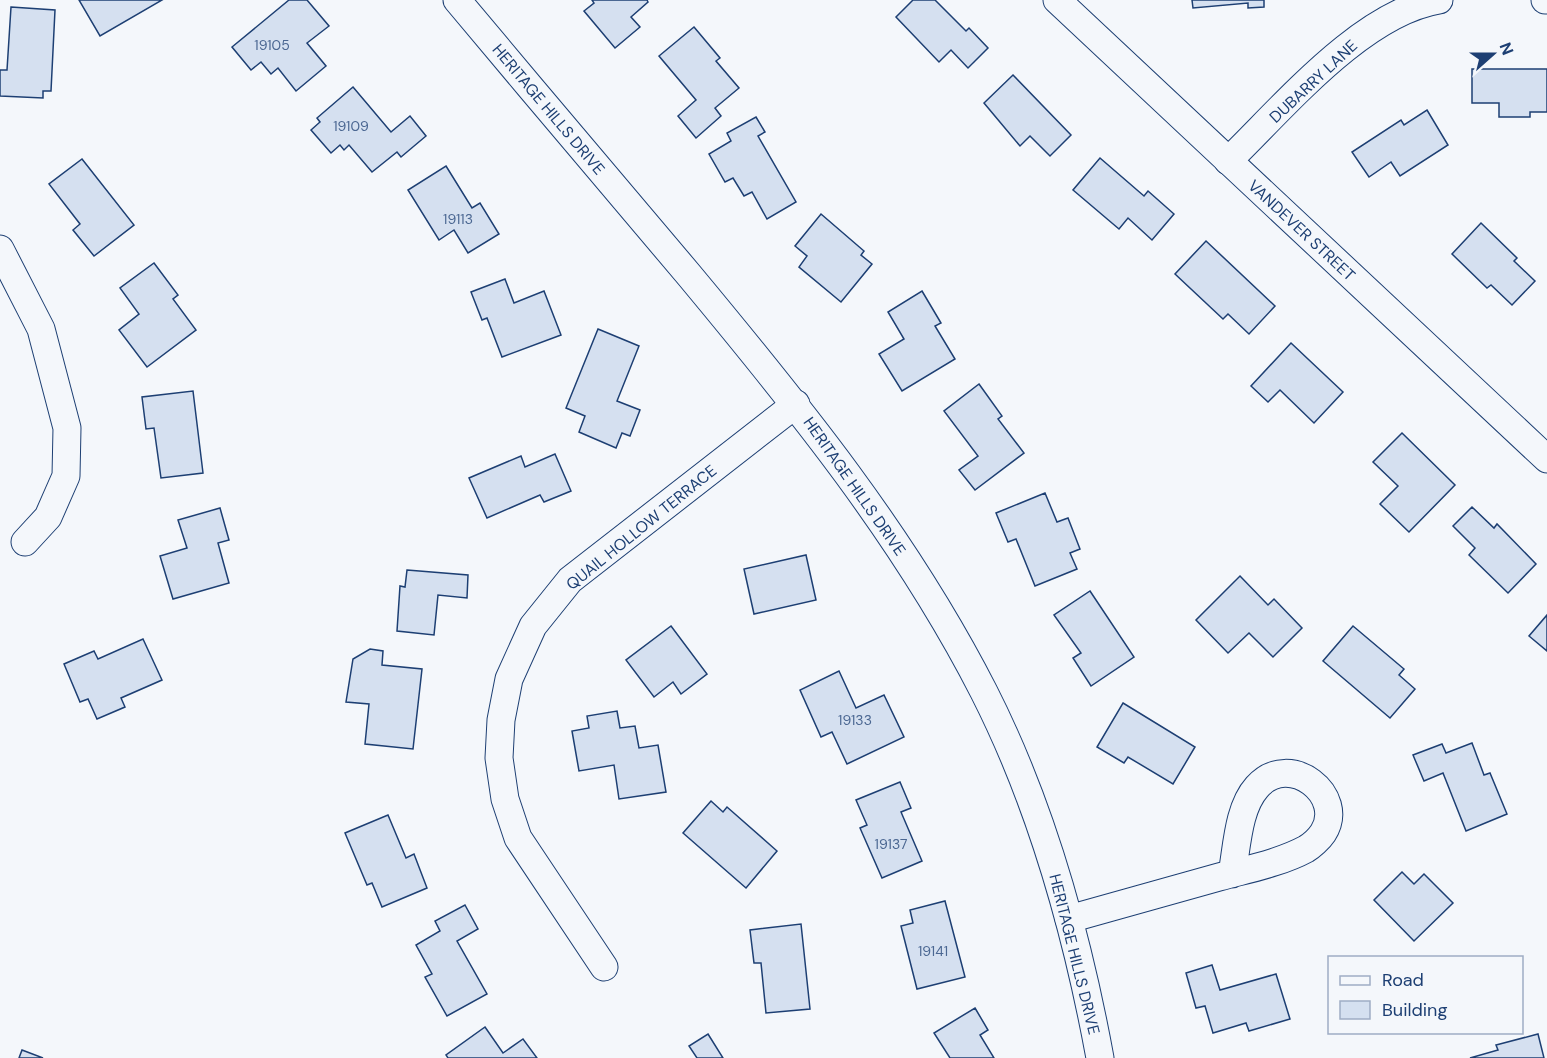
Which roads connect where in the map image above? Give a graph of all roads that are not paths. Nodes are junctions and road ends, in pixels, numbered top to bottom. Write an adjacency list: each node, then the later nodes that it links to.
1 (457, 0): 6 (street, HERITAGE HILLS DRIVE)
2 (1057, 0): 4 (street, VANDEVER STREET)
3 (1439, 0): 4 (street, DUBARRY LANE)
4 (1228, 161): 7 (street, VANDEVER STREET)
5 (0, 249): 8 (street)
6 (796, 404): 10 (street, HERITAGE HILLS DRIVE); 11 (street, QUAIL HOLLOW TERRACE)
7 (1547, 459)
8 (25, 542)
9 (1232, 874): 10 (street)
10 (1069, 919): 12 (street, HERITAGE HILLS DRIVE)
11 (604, 967)
12 (1100, 1058)

